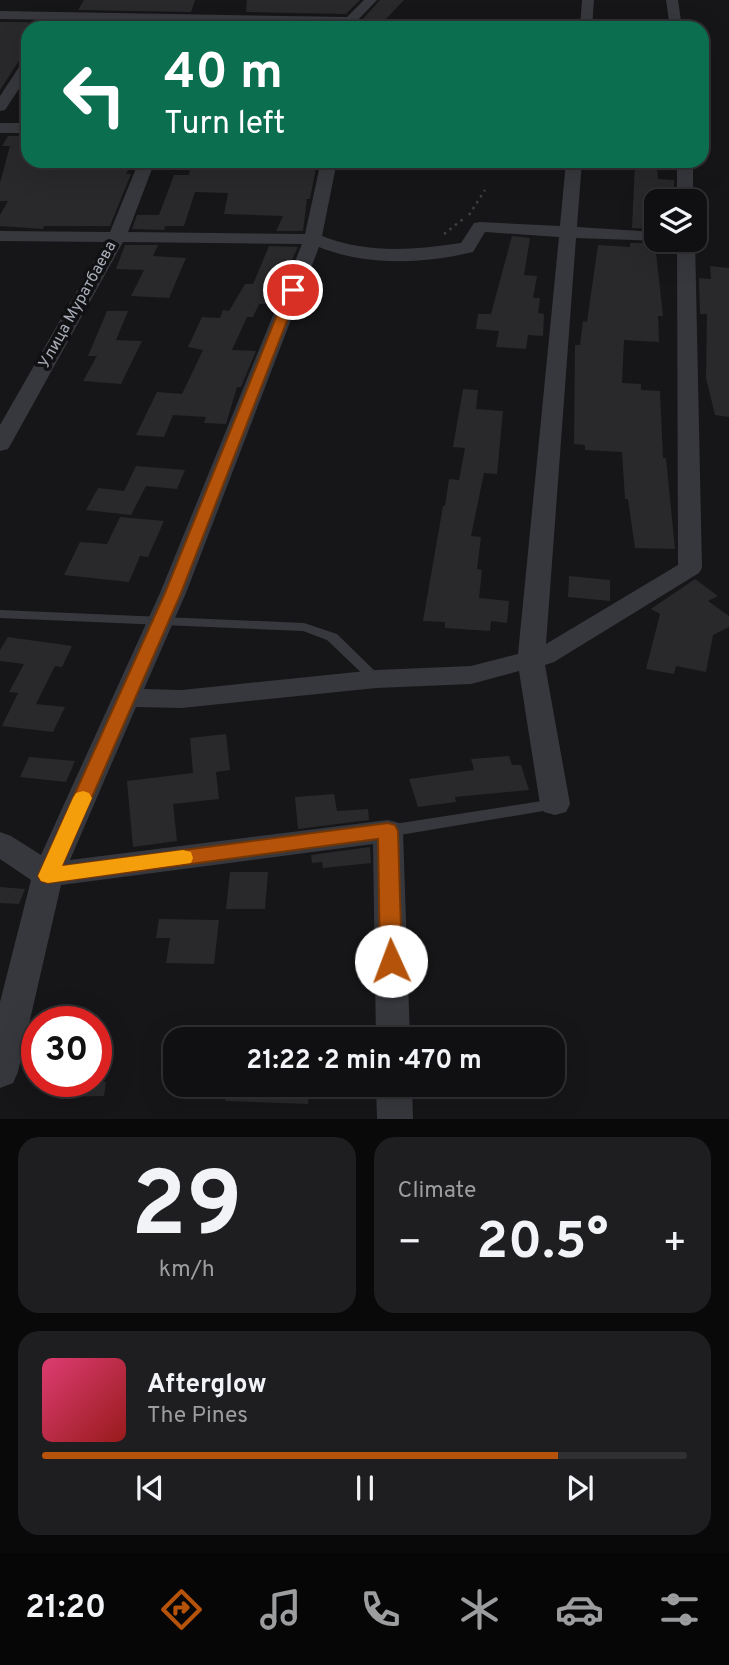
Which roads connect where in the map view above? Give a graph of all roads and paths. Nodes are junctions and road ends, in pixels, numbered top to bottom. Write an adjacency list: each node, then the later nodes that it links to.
1 (82, 0): 7 (street)
2 (371, 0): 11 (street)
3 (589, 0): 12 (street)
4 (672, 0): 13 (street)
5 (220, 6): 10 (street)
6 (0, 15): 7 (street)
7 (60, 16): 8 (street); 9 (street)
8 (57, 21)
9 (162, 21)
10 (205, 21)
11 (353, 21)
12 (587, 21)
13 (675, 21)
14 (21, 75): 15 (street)
15 (0, 107)
16 (0, 128): 17 (street)
17 (21, 128)
18 (144, 168): 27 (street, Улица Муратбаева)
19 (328, 168): 29 (street)
20 (572, 168): 24 (street)
21 (685, 168): 22 (street)
22 (685, 189)
23 (485, 190): 28 (path)
24 (566, 232): 26 (street); 29 (street); 34 (street)
25 (0, 236): 27 (street)
26 (644, 236)
27 (117, 237): 29 (street); 31 (street, Улица Муратбаева)
28 (440, 237)
29 (313, 239): 33 (street)
30 (686, 252): 34 (street)
31 (0, 444)
32 (0, 614): 33 (lane)
33 (159, 620): 35 (lane); 36 (street)
34 (531, 662): 35 (street); 37 (street)
35 (376, 679): 36 (street)
36 (129, 694): 40 (street)
37 (555, 804): 38 (lane)
38 (388, 831): 40 (street); 41 (street)
39 (0, 844): 40 (street)
40 (48, 876): 42 (street)
41 (393, 1027)
42 (0, 1072)
43 (394, 1097): 44 (street)
44 (395, 1119)

